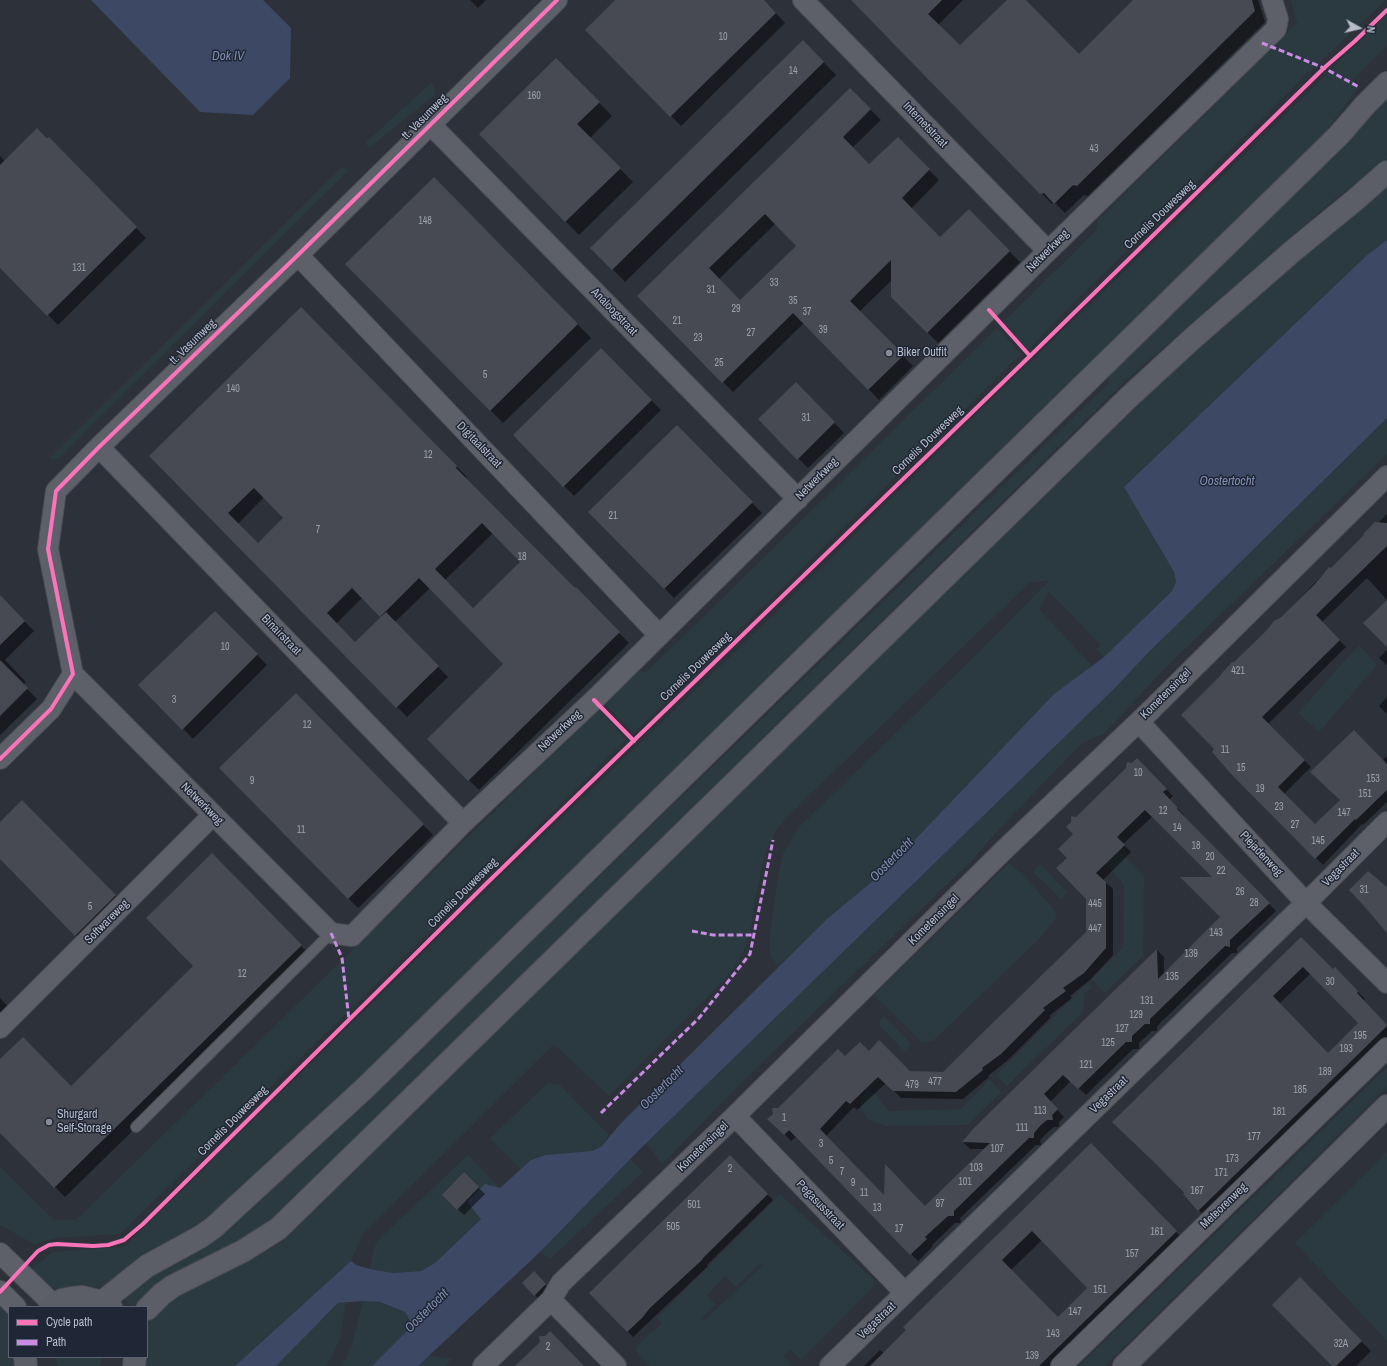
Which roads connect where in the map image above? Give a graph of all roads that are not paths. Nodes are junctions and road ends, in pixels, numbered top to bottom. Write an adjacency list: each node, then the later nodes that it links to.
1 (557, 0): 5 (street, tt. Vasumweg)
2 (803, 0): 7 (street, Internetstraat)
3 (1272, 0): 7 (street, Netwerkweg)
4 (1387, 83): 31 (main road)
5 (431, 125): 8 (street, tt. Vasumweg); 11 (street, Analoogstraat)
6 (1387, 172): 34 (main road)
7 (1048, 251): 11 (street, Netwerkweg)
8 (298, 255): 9 (street, tt. Vasumweg); 12 (street, Digitaalstraat)
9 (99, 447): 13 (street, tt. Vasumweg); 18 (street, Binairstraat)
10 (1387, 476): 14 (street, Kometensingel)
11 (798, 498): 12 (street, Netwerkweg)
12 (659, 635): 18 (street, Netwerkweg)
13 (73, 674): 15 (street); 16 (street, Netwerkweg)
14 (1138, 722): 19 (street, Plejadenweg); 25 (street, Kometensingel)
15 (0, 759)
16 (213, 815): 20 (street, Netwerkweg); 22 (street, Softwareweg)
17 (1387, 822): 19 (street, Vegastraat)
18 (463, 823): 20 (street, Netwerkweg)
19 (1306, 903): 21 (street, Plejadenweg); 29 (street, Vegastraat)
20 (331, 933): 26 (lane)
21 (1387, 983)
22 (0, 1028)
23 (1387, 1048): 38 (street, Meteorenweg)
24 (1387, 1106): 39 (main road)
25 (735, 1116): 29 (street, Pegasusstraat); 30 (street, Kometensingel)
26 (136, 1127)
27 (0, 1253): 33 (street)
28 (0, 1291): 32 (street)
29 (905, 1293): 35 (street, Vegastraat)
30 (551, 1300): 36 (street, Kometensingel); 37 (street)
31 (106, 1304): 33 (main road)
32 (15, 1306)
33 (51, 1306)
34 (148, 1308)
35 (835, 1365)
36 (483, 1366)
37 (616, 1366)
38 (1061, 1366)
39 (1124, 1366)

